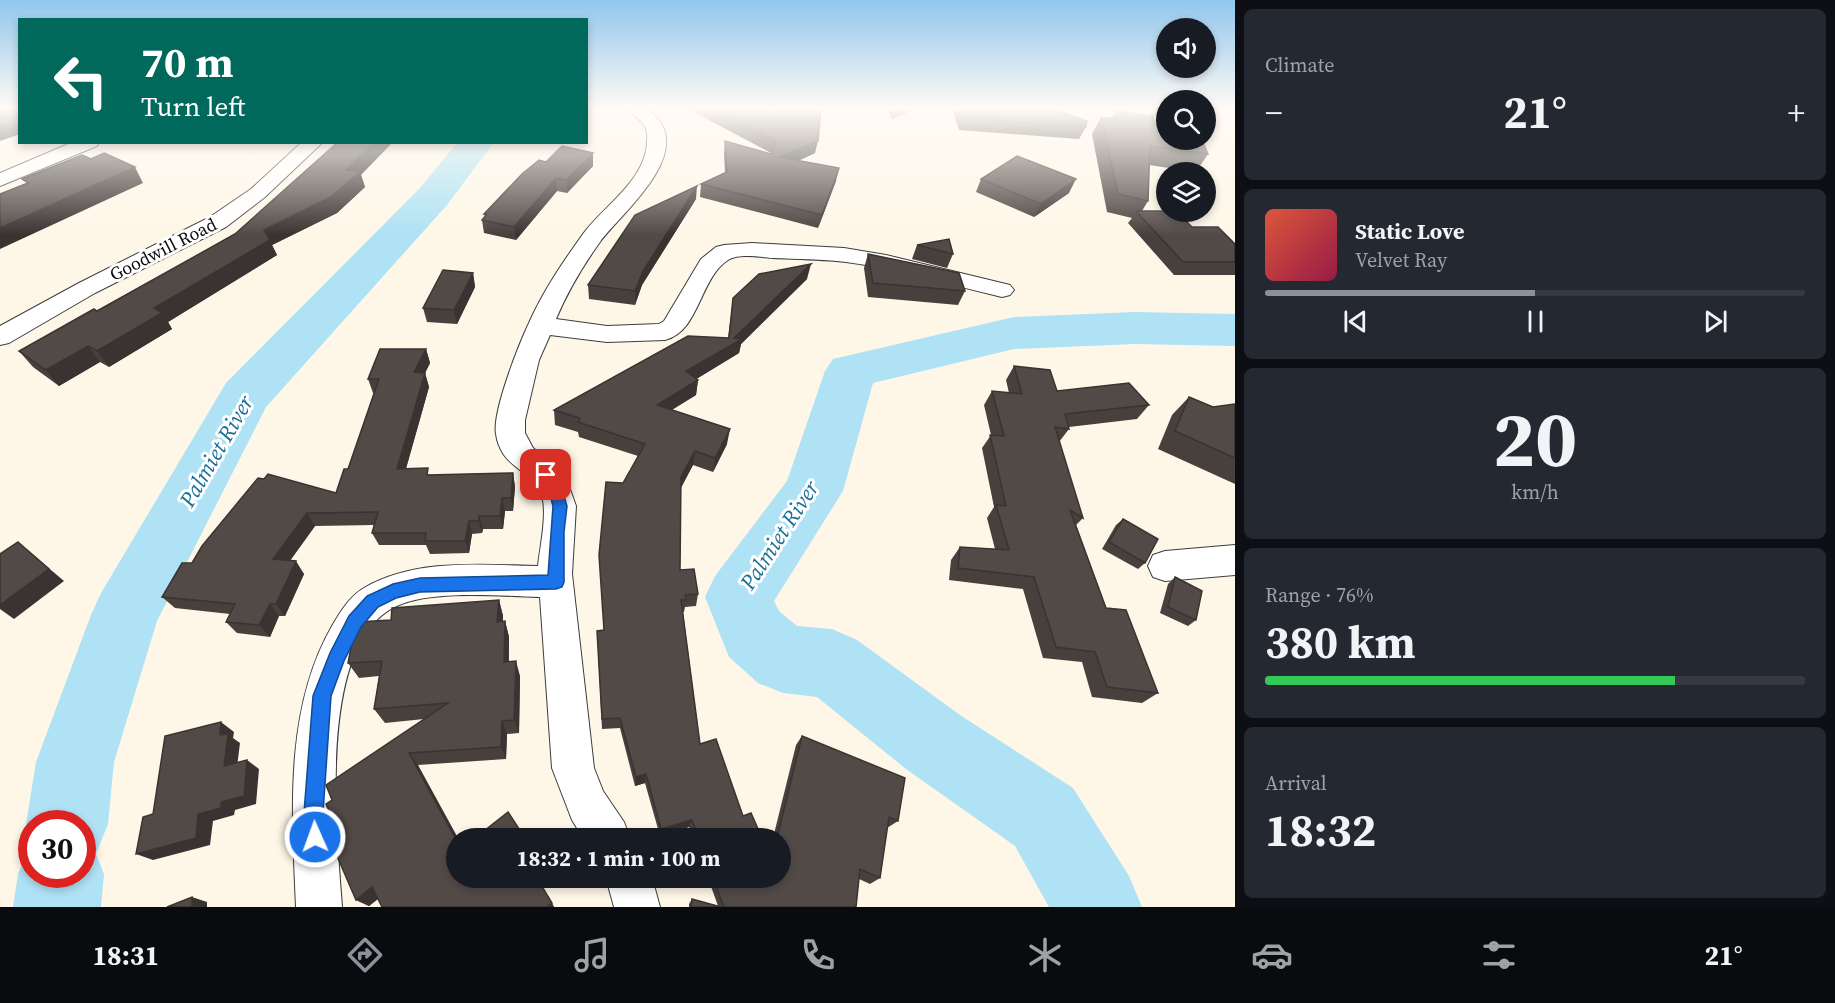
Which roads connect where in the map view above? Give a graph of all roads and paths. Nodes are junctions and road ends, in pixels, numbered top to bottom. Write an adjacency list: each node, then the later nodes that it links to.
1 (70, 150): 4 (street)
2 (305, 150): 7 (street, Goodwill Road)
3 (654, 150): 6 (street)
4 (0, 180)
5 (1002, 290): 6 (street)
6 (540, 325): 10 (street)
7 (0, 337)
8 (1235, 560): 9 (street)
9 (1165, 566)
10 (556, 582): 11 (street); 13 (street)
11 (601, 828)
12 (633, 888): 14 (street)
13 (319, 907)
14 (637, 907)

